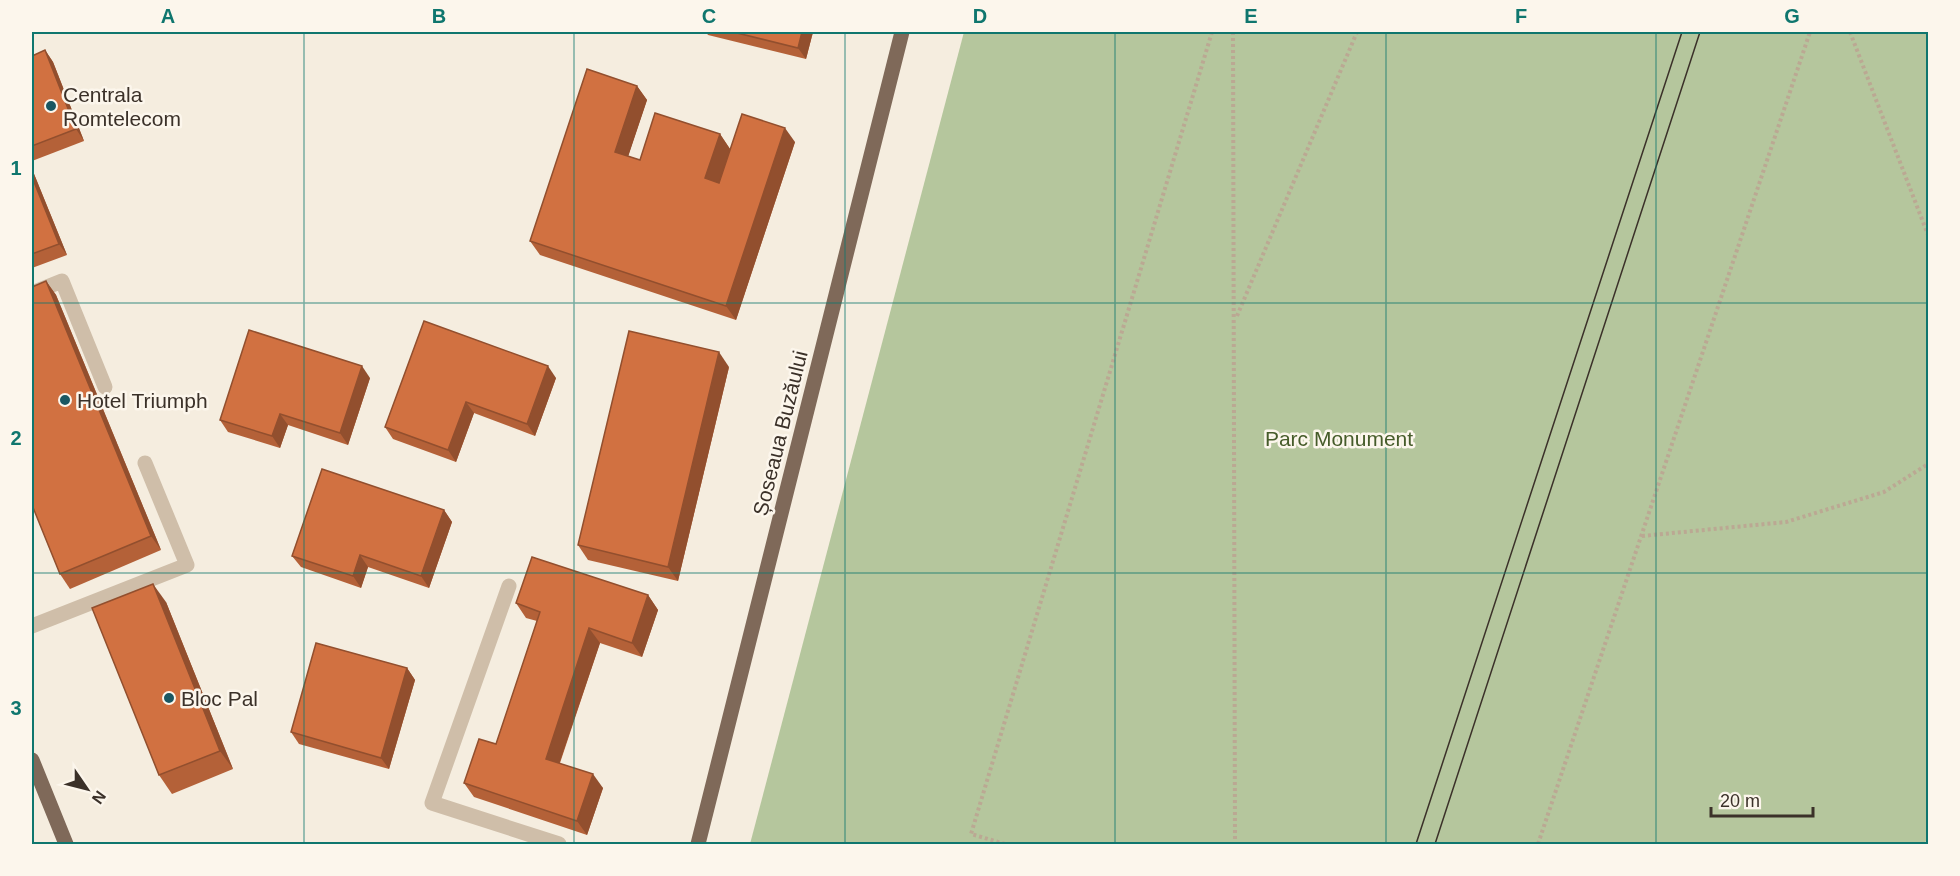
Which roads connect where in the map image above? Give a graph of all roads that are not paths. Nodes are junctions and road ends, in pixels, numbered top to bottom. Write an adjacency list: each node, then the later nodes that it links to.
1 (902, 32): 10 (main road, Șoseaua Buzăului)
2 (32, 293): 3 (street)
3 (105, 387)
4 (145, 463): 6 (street)
5 (509, 586): 9 (street)
6 (32, 626)
7 (32, 760): 8 (main road)
8 (66, 844)
9 (559, 844)
10 (698, 844)

